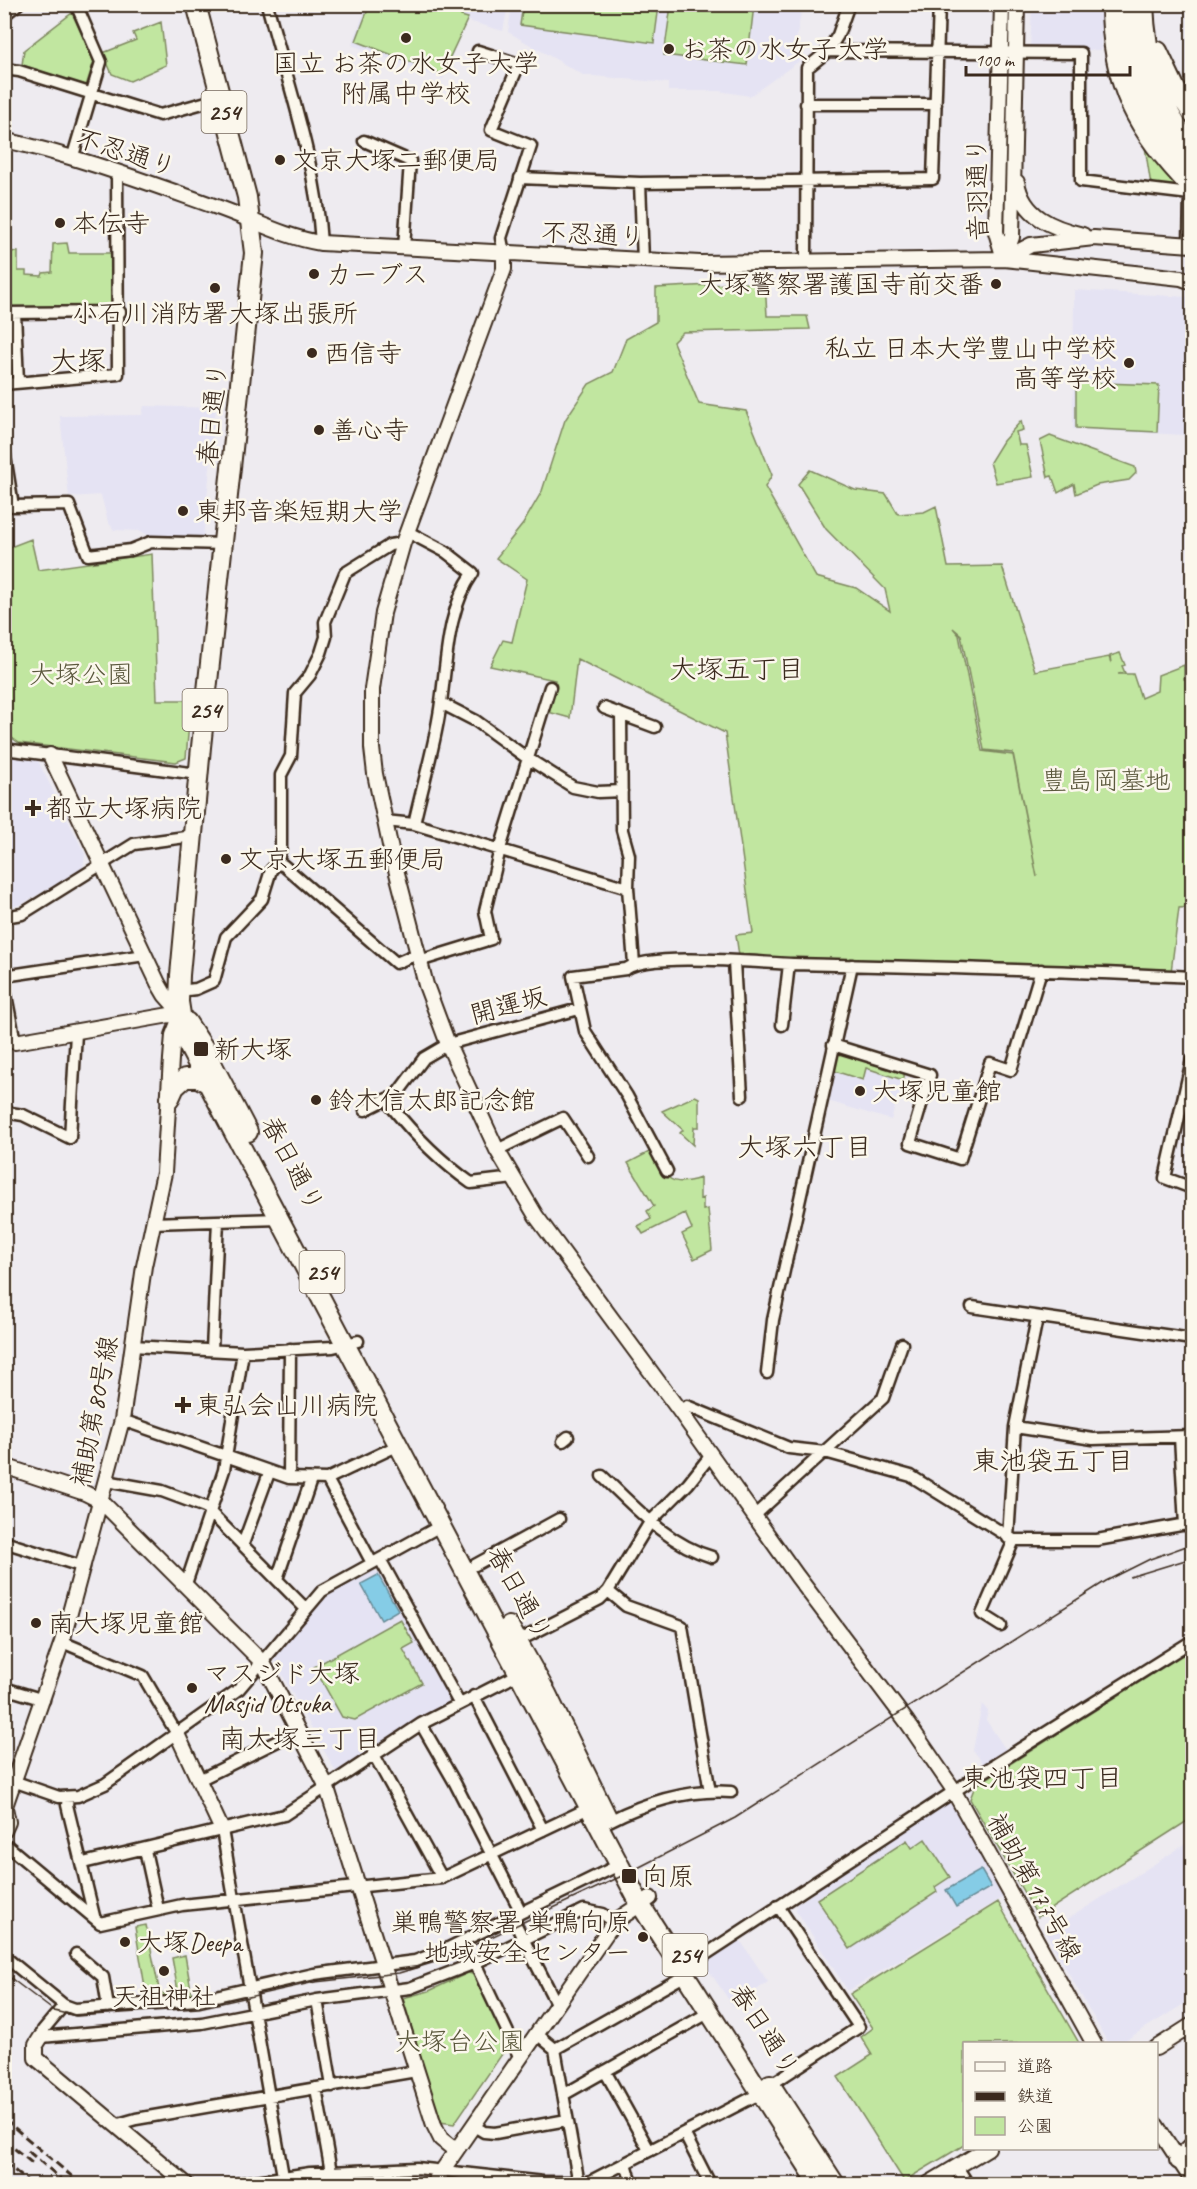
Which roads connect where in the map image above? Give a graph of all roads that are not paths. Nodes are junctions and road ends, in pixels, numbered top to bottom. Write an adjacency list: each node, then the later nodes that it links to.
1 (18, 4): 13 (street)
2 (76, 4): 20 (street)
3 (196, 4): 21 (highway, 春日通り / 254)
4 (267, 4): 38 (street)
5 (849, 4): 15 (street)
6 (939, 4): 16 (street)
7 (1002, 4): 17 (street, 音羽通り)
8 (1017, 4): 18 (street, 音羽通り)
9 (1111, 4): 35 (highway)
10 (1127, 4): 30 (highway)
11 (1144, 4): 27 (highway)
12 (1152, 4): 24 (highway)
13 (4, 15)
14 (478, 51): 32 (street)
15 (828, 51): 16 (street); 22 (street)
16 (938, 53): 17 (street); 23 (street)
17 (1001, 53): 18 (street); 42 (street, 音羽通り)
18 (1016, 53): 28 (street, 音羽通り); 39 (street)
19 (4, 69): 20 (street)
20 (91, 94): 21 (street); 29 (street)
21 (221, 98): 36 (highway, 春日通り / 254)
22 (806, 104): 23 (street); 33 (street)
23 (936, 104): 33 (street)
24 (1192, 114)
25 (4, 140): 29 (street, 不忍通り)
26 (364, 141): 40 (street)
27 (1192, 148)
28 (1014, 156): 37 (street); 42 (street, 音羽通り)
29 (72, 159): 31 (street, 不忍通り)
30 (1192, 171)
31 (117, 174): 36 (street, 不忍通り); 46 (street)
32 (520, 178): 34 (street); 41 (street)
33 (805, 181): 34 (street); 44 (street)
34 (640, 183): 43 (street)
35 (1192, 188)
36 (251, 220): 38 (street, 不忍通り); 52 (highway, 春日通り / 254)
37 (1094, 237): 39 (street, 不忍通り); 42 (street, 不忍通り)
38 (321, 243): 40 (street, 不忍通り)
39 (1191, 245)
40 (404, 248): 41 (street, 不忍通り)
41 (504, 253): 43 (street, 不忍通り); 51 (street, 補助第177号線)
42 (1004, 259): 44 (street, 不忍通り); 45 (street)
43 (643, 261): 44 (street, 不忍通り)
44 (806, 261)
45 (1192, 282)
46 (120, 312): 47 (street); 48 (street)
47 (10, 313): 48 (street)
48 (18, 382): 49 (street)
49 (4, 384)
50 (4, 450): 52 (street)
51 (405, 537): 54 (street); 63 (street, 補助第177号線); 68 (street)
52 (224, 544): 61 (highway, 春日通り / 254)
53 (550, 687): 60 (street)
54 (441, 703): 60 (street); 64 (street)
55 (604, 708): 56 (street)
56 (621, 715): 57 (street); 62 (street)
57 (655, 727)
58 (4, 749): 59 (street)
59 (50, 755): 61 (street); 67 (street)
60 (527, 758): 62 (street); 66 (street)
61 (198, 774): 65 (highway, 春日通り / 254)
62 (622, 790): 69 (street)
63 (385, 821): 64 (street); 72 (street, 補助第177号線)
64 (414, 824): 66 (street)
65 (192, 837): 67 (street); 81 (highway, 春日通り / 254)
66 (500, 849): 69 (street); 72 (street)
67 (102, 863): 70 (street); 71 (street)
68 (277, 864): 72 (street); 81 (street)
69 (628, 888): 74 (street)
70 (4, 917)
71 (145, 955): 78 (street); 83 (street)
72 (418, 957): 87 (street, 補助第177号線)
73 (734, 962): 74 (street); 75 (street); 91 (street)
74 (634, 964): 82 (street)
75 (789, 964): 76 (street); 84 (street)
76 (852, 965): 77 (street); 88 (street)
77 (1041, 970): 79 (street); 88 (street)
78 (4, 976)
79 (1192, 977)
80 (4, 985): 86 (street)
81 (179, 991): 83 (highway, 春日通り / 254)
82 (579, 1009): 87 (street, 開運坂); 98 (street)
83 (181, 1013): 85 (street); 90 (highway, 春日通り / 254); 92 (street, 補助第80号線); 107 (highway, 春日通り / 254)
84 (782, 1025)
85 (76, 1033): 86 (street); 95 (street)
86 (10, 1043)
87 (448, 1044): 93 (street, 開運坂); 96 (street, 補助第177号線)
88 (833, 1045): 113 (street)
89 (1192, 1060): 100 (street)
90 (209, 1084): 92 (highway); 101 (highway, 春日通り / 254)
91 (742, 1096)
92 (170, 1098): 103 (street, 補助第80号線)
93 (394, 1098): 94 (street); 99 (street)
94 (365, 1110)
95 (4, 1112)
96 (497, 1150): 97 (street); 99 (street, 補助第177号線)
97 (588, 1156)
98 (667, 1171)
99 (514, 1178): 114 (street, 補助第177号線)
100 (1192, 1188)
101 (280, 1219): 102 (street); 107 (highway, 春日通り / 254)
102 (218, 1221): 103 (street); 111 (street)
103 (152, 1222): 109 (street, 補助第80号線)
104 (972, 1307): 105 (street)
105 (1037, 1318): 106 (street); 116 (street)
106 (1192, 1339)
107 (352, 1343): 110 (street); 119 (highway, 春日通り / 254); 142 (highway, 春日通り / 254)
108 (902, 1344): 120 (street)
109 (132, 1346): 111 (street); 115 (street, 補助第80号線)
110 (290, 1349): 112 (street); 126 (street)
111 (212, 1350): 112 (street)
112 (243, 1352): 122 (street)
113 (767, 1373)
114 (679, 1410): 120 (street); 121 (street, 補助第177号線)
115 (122, 1420): 122 (street); 129 (street, 補助第80号線)
116 (1015, 1427): 118 (street); 137 (street)
117 (1192, 1436): 118 (street)
118 (1180, 1437): 135 (street)
119 (399, 1445): 127 (street); 136 (highway, 春日通り / 254)
120 (825, 1452): 132 (street); 137 (street)
121 (711, 1455): 132 (street, 補助第177号線); 134 (street)
122 (227, 1458): 124 (street); 131 (street)
123 (4, 1466): 130 (street)
124 (269, 1473): 126 (street); 139 (street)
125 (602, 1476): 134 (street)
126 (289, 1478): 128 (street)
127 (327, 1479): 128 (street); 141 (street)
128 (311, 1480): 144 (street)
129 (106, 1481): 130 (street, 補助第80号線); 131 (street)
130 (101, 1501): 143 (street, 補助第80号線); 145 (street)
131 (210, 1511): 139 (street); 145 (street)
132 (754, 1516): 165 (street, 補助第177号線)
133 (559, 1519): 142 (street)
134 (650, 1522): 140 (street); 146 (street)
135 (1189, 1524): 137 (street)
136 (442, 1525): 141 (street); 151 (highway, 春日通り / 254)
137 (1011, 1539): 148 (street)
138 (4, 1542): 143 (street)
139 (243, 1544): 144 (street)
140 (712, 1557)
141 (376, 1561): 147 (street); 157 (street)
142 (475, 1565): 151 (highway, 春日通り / 254)
143 (84, 1567): 150 (street, 補助第80号線)
144 (277, 1579): 147 (street)
145 (186, 1584): 152 (street)
146 (608, 1591): 151 (street); 166 (street)
147 (305, 1608): 152 (street)
148 (1002, 1626)
149 (1192, 1641): 165 (street)
150 (62, 1642): 156 (street, 補助第80号線); 160 (street)
151 (512, 1644): 153 (highway, 春日通り / 254); 171 (highway, 春日通り / 254)
152 (263, 1663): 159 (street); 160 (street)
153 (519, 1674): 155 (street); 170 (highway, 春日通り / 254)
154 (4, 1688): 156 (street)
155 (474, 1695): 157 (street); 173 (street)
156 (44, 1700): 163 (street, 補助第80号線)
157 (459, 1703): 158 (street)
158 (421, 1724): 161 (street); 177 (street)
159 (298, 1731): 162 (street); 164 (street)
160 (177, 1734): 162 (street); 168 (street)
161 (373, 1754): 164 (street); 180 (street)
162 (199, 1780): 172 (street)
163 (16, 1782): 168 (street); 169 (street, 補助第80号線)
164 (326, 1785): 172 (street); 181 (street)
165 (954, 1791): 184 (street); 206 (street, 補助第177号線)
166 (710, 1792): 167 (street); 171 (street)
167 (731, 1792)
168 (68, 1797): 178 (street)
169 (5, 1808): 174 (street)
170 (589, 1808): 173 (street); 179 (highway, 春日通り / 254)
171 (609, 1821): 183 (highway, 春日通り / 254)
172 (222, 1830): 176 (street); 182 (street)
173 (543, 1830): 177 (street)
174 (4, 1831)
175 (4, 1843): 187 (street)
176 (145, 1850): 178 (street); 185 (street)
177 (492, 1855): 180 (street); 186 (street)
178 (83, 1863): 187 (street)
179 (619, 1865): 183 (highway, 春日通り / 254); 186 (street)
180 (442, 1878): 181 (street)
181 (358, 1886): 182 (street); 193 (street)
182 (235, 1899): 185 (street); 195 (street)
183 (645, 1901): 188 (street); 194 (highway, 春日通り / 254)
184 (778, 1906): 194 (street); 214 (street)
185 (158, 1909): 187 (street)
186 (516, 1914): 189 (street); 193 (street)
187 (97, 1919)
188 (614, 1922): 189 (street); 199 (street)
189 (525, 1939): 192 (street); 199 (street)
190 (76, 1954): 200 (street)
191 (4, 1956): 198 (street)
192 (475, 1963): 196 (street); 209 (street)
193 (383, 1966): 195 (street); 196 (street)
194 (688, 1969): 201 (highway, 春日通り / 254); 208 (street); 214 (highway, 春日通り / 254)
195 (250, 1988): 200 (street); 202 (street)
196 (392, 1991): 197 (street); 210 (street)
197 (317, 2000): 202 (street); 212 (street)
198 (64, 2005): 200 (street); 205 (street)
199 (557, 2005): 204 (street)
200 (108, 2007)
201 (710, 2012): 211 (street); 214 (highway, 春日通り / 254)
202 (255, 2013): 205 (street); 216 (street)
203 (1192, 2025): 207 (street)
204 (537, 2034): 208 (street); 209 (street)
205 (41, 2037): 218 (street)
206 (1093, 2042)
207 (1158, 2047)
208 (555, 2049): 215 (street)
209 (520, 2058): 219 (street)
210 (416, 2071): 212 (street); 224 (street)
211 (605, 2071): 215 (street); 222 (street)
212 (332, 2086): 213 (street)
213 (316, 2088): 216 (street); 229 (street)
214 (765, 2089): 221 (street); 240 (highway, 春日通り / 254); 241 (highway, 春日通り / 254)
215 (563, 2094): 217 (street)
216 (269, 2097): 218 (street); 230 (street)
217 (567, 2120): 219 (street); 237 (street)
218 (115, 2126): 234 (street)
219 (474, 2126): 224 (street)
220 (1158, 2126): 225 (street)
221 (684, 2133): 222 (street); 239 (street)
222 (649, 2150): 226 (street)
223 (985, 2150): 227 (street)
224 (456, 2151): 228 (street)
225 (1188, 2154): 232 (street)
226 (626, 2163): 237 (street); 238 (street)
227 (957, 2167): 242 (street); 243 (street)
228 (444, 2169): 229 (street); 233 (street); 236 (street)
229 (331, 2172): 231 (street)
230 (283, 2176): 231 (street); 235 (street)
231 (311, 2179)
232 (1192, 2180)
233 (492, 2181): 237 (street)
234 (186, 2184)
235 (236, 2184)
236 (433, 2184)
237 (579, 2184)
238 (632, 2184)
239 (710, 2184)
240 (819, 2184)
241 (835, 2184)
242 (928, 2184)
243 (968, 2184)

